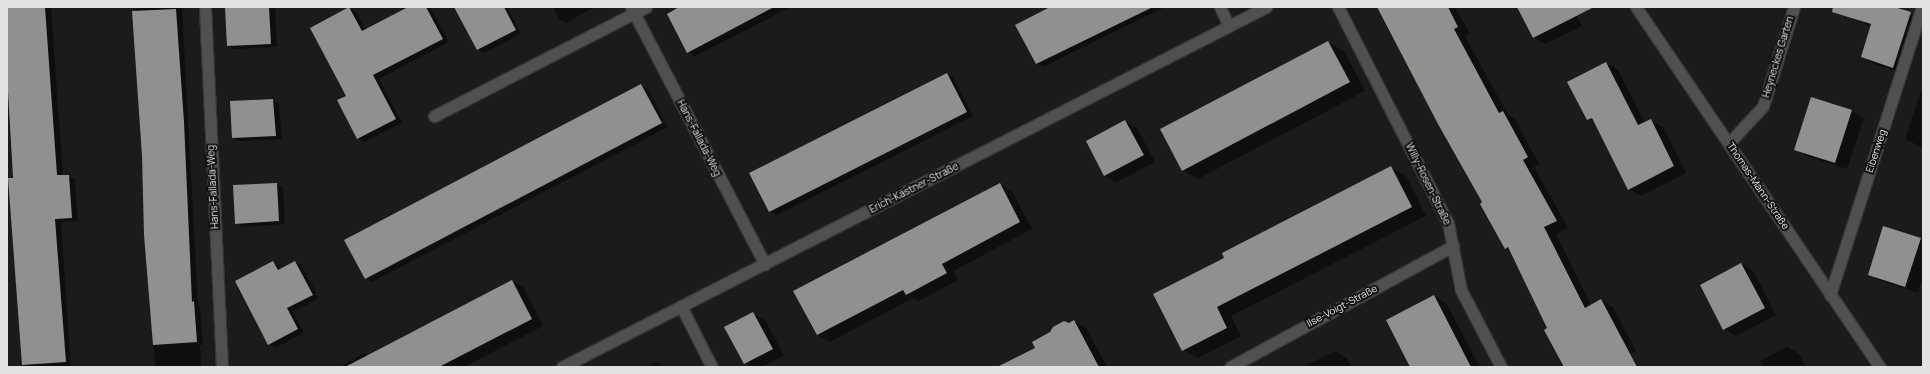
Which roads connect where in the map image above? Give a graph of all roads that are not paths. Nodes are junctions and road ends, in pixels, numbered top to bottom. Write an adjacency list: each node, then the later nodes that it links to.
1 (205, 7): 17 (street, Hans-Fallada-Weg)
2 (646, 7): 9 (street)
3 (1220, 7): 10 (street)
4 (1266, 7): 10 (street, Erich-Kästner-Straße)
5 (1338, 7): 13 (street, Willy-Rosen-Straße)
6 (1636, 7): 12 (street, Thomas-Mann-Straße)
7 (1794, 7): 12 (street, Heyneckes Garten)
8 (1922, 7): 15 (street, Eibenweg)
9 (633, 10): 11 (street); 14 (street, Hans-Fallada-Weg)
10 (1229, 26): 14 (street, Erich-Kästner-Straße)
11 (434, 116)
12 (1729, 143): 15 (street, Thomas-Mann-Straße)
13 (1454, 246): 20 (street, Ilse-Voigt-Straße); 21 (street, Willy-Rosen-Straße)
14 (765, 264): 16 (street, Erich-Kästner-Straße)
15 (1830, 295): 22 (street, Thomas-Mann-Straße)
16 (680, 306): 18 (street, Erich-Kästner-Straße); 19 (street)
17 (222, 367)
18 (562, 367)
19 (712, 367)
20 (1230, 367)
21 (1501, 367)
22 (1880, 367)

